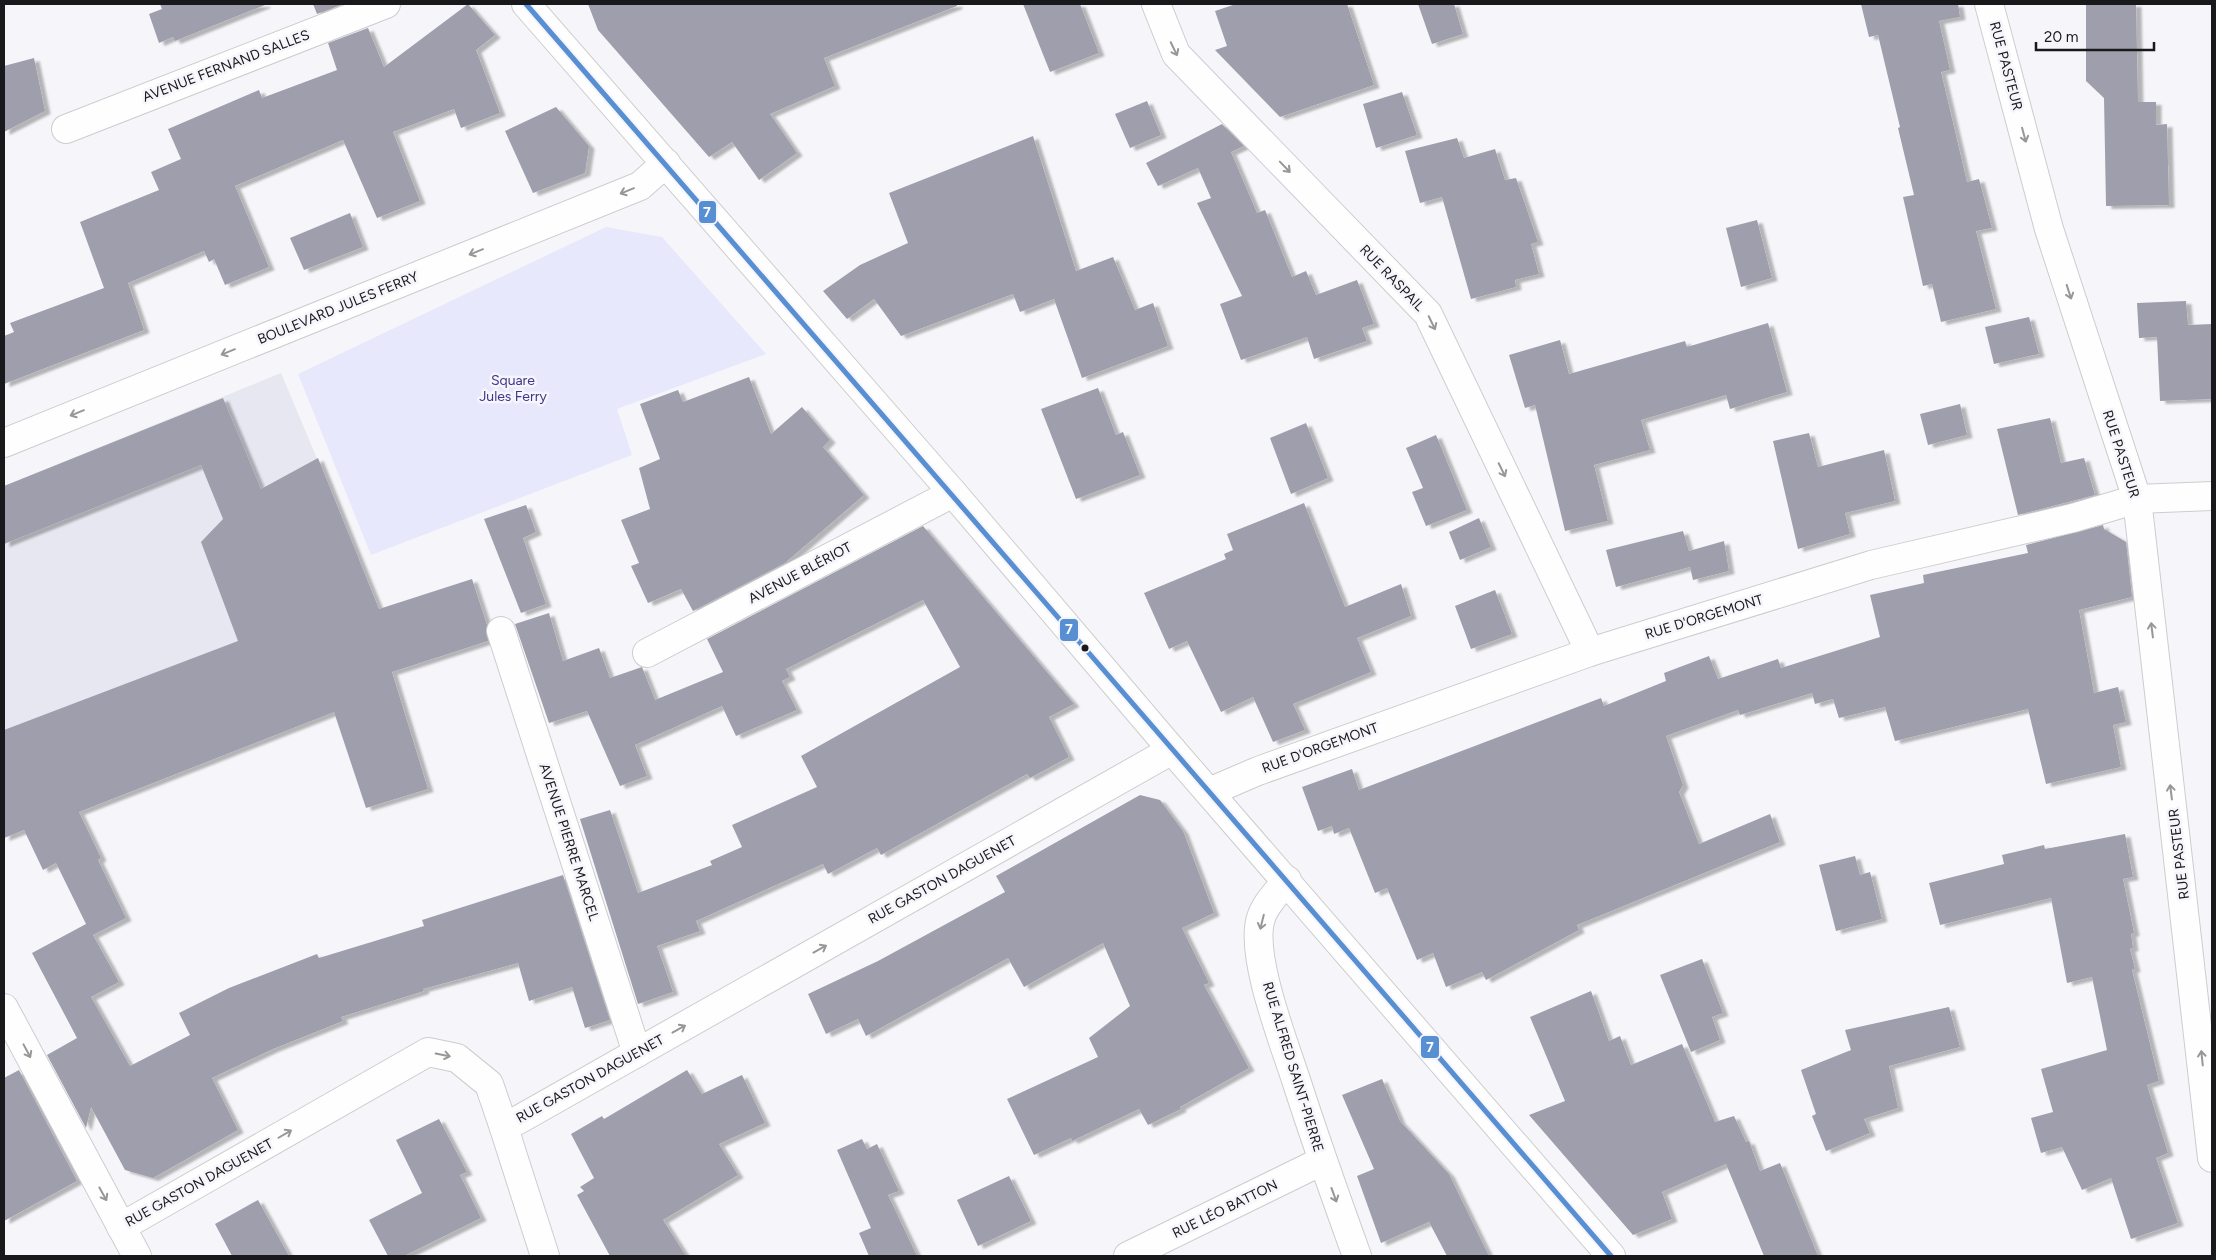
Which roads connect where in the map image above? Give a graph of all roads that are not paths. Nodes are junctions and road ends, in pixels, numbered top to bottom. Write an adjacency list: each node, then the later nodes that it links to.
1 (386, 4): 5 (street, AVENUE FERNAND SALLES)
2 (526, 4): 6 (street)
3 (1156, 4): 12 (street, RUE RASPAIL, one-way to 12)
4 (1989, 4): 10 (street, RUE PASTEUR, one-way to 10)
5 (66, 129)
6 (666, 162): 7 (street, BOULEVARD JULES FERRY, one-way to 7); 8 (street)
7 (4, 442)
8 (953, 493): 13 (street, AVENUE BLÉRIOT); 14 (street)
9 (2212, 496): 10 (street, RUE D'ORGEMONT)
10 (2137, 500): 12 (street, RUE D'ORGEMONT); 17 (street, RUE PASTEUR, one-way to 10)
11 (501, 632): 19 (street, AVENUE PIERRE MARCEL)
12 (1590, 652): 15 (street, RUE D'ORGEMONT)
13 (647, 653)
14 (1172, 750): 15 (street); 19 (street, RUE GASTON DAGUENET, one-way to 14)
15 (1209, 792): 16 (street)
16 (1287, 880): 22 (street, RUE ALFRED SAINT-PIERRE, one-way to 22); 28 (street)
17 (2203, 976): 21 (street, RUE PASTEUR, one-way to 17)
18 (4, 1008): 23 (street, RUE GASTON DAGUENET, one-way to 23)
19 (637, 1053): 20 (street, RUE GASTON DAGUENET)
20 (504, 1128): 23 (street, RUE GASTON DAGUENET, one-way to 20); 25 (street)
21 (2212, 1158)
22 (1322, 1161): 26 (street, RUE LÉO BATTON); 27 (street, RUE ALFRED SAINT-PIERRE, one-way to 27)
23 (121, 1228): 24 (street)
24 (137, 1256)
25 (545, 1256)
26 (1128, 1256)
27 (1357, 1256)
28 (1611, 1256)

